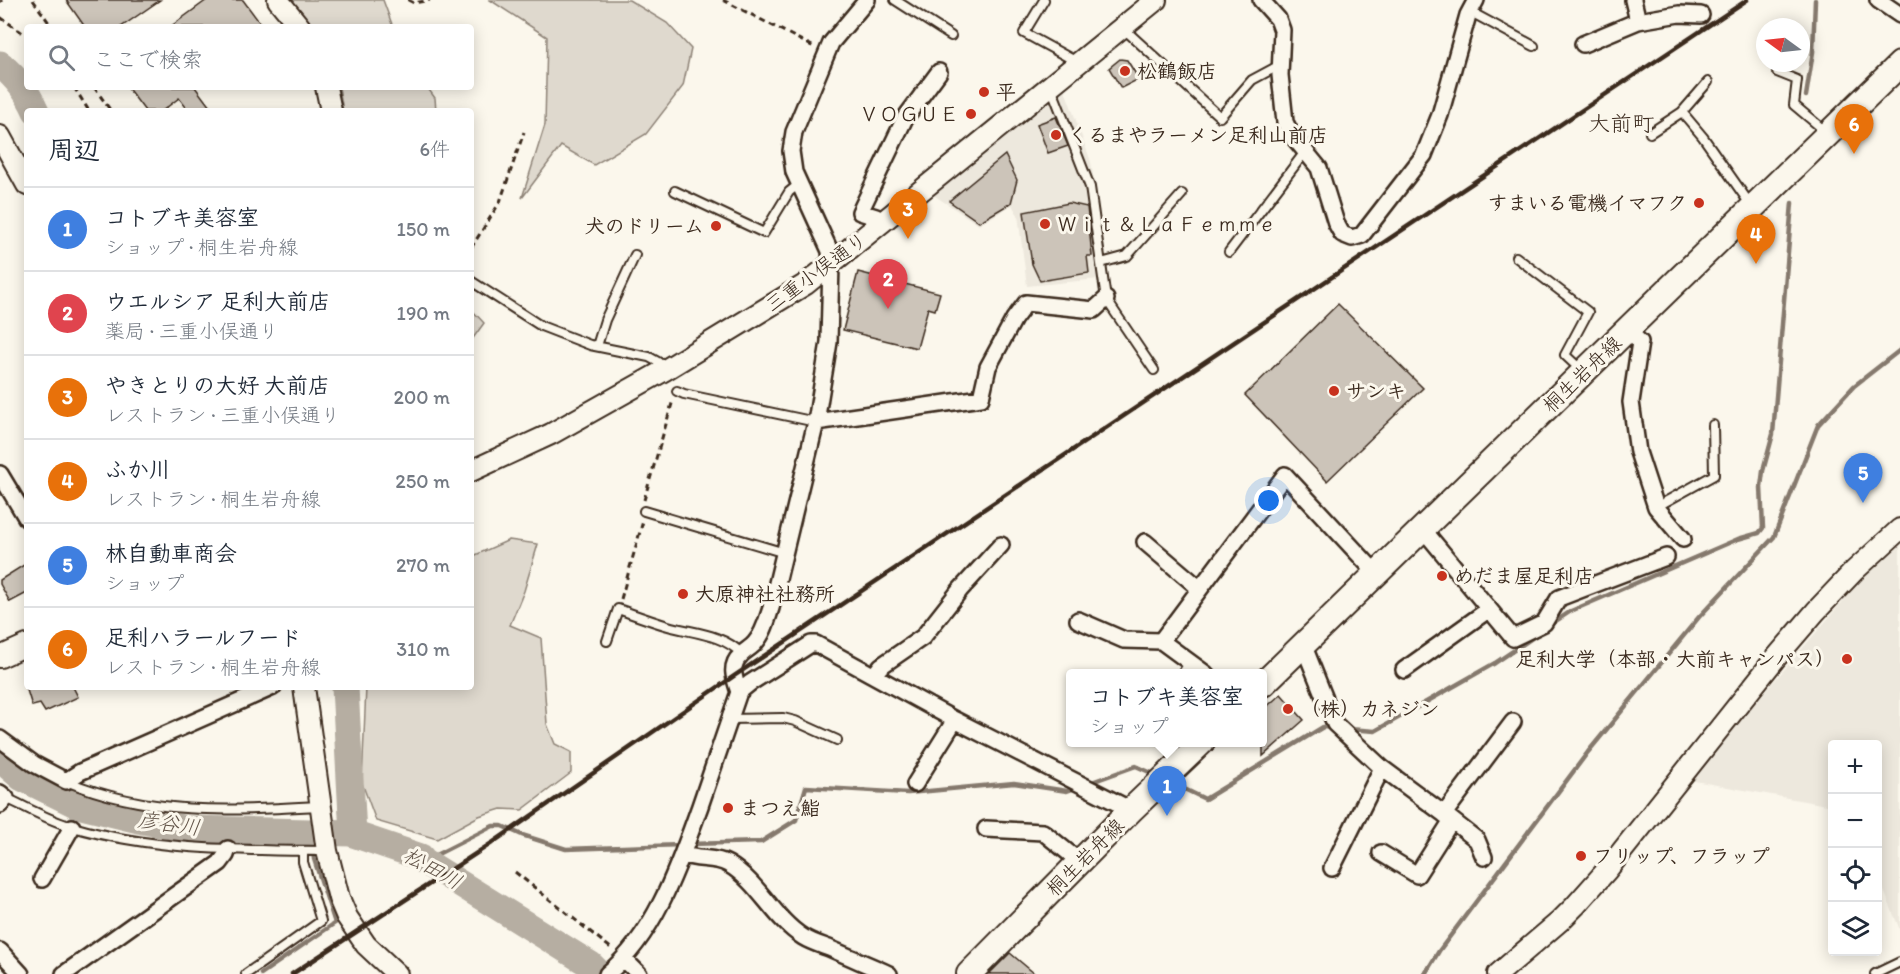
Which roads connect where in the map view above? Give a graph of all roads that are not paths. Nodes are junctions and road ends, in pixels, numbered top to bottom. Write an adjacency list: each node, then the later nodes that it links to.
1 (278, 0): 13 (street)
2 (867, 0): 33 (street)
3 (895, 0): 15 (lane)
4 (1044, 0): 18 (lane)
5 (1156, 0): 14 (street, 三重小俣通り)
6 (1261, 0): 20 (street)
7 (1633, 0): 12 (street)
8 (1878, 0): 11 (street)
9 (1473, 6): 17 (lane); 31 (street)
10 (1701, 15): 12 (street)
11 (1900, 15)
12 (1638, 21): 16 (street)
13 (298, 24)
14 (1122, 27): 18 (street, 三重小俣通り); 20 (lane)
15 (951, 36)
16 (1583, 44)
17 (1534, 46)
18 (1078, 63): 24 (street, 三重小俣通り)
19 (1900, 64): 29 (main road, 桐生岩舟線)
20 (1280, 65): 31 (street)
21 (939, 72): 37 (street)
22 (1777, 72): 29 (lane)
23 (1708, 82): 27 (lane)
24 (1050, 86): 37 (street, 三重小俣通り); 41 (lane)
25 (327, 90): 26 (street)
26 (331, 108)
27 (1682, 112): 28 (lane); 36 (lane)
28 (1650, 133)
29 (1829, 134): 36 (main road, 桐生岩舟線)
30 (0, 136): 32 (street)
31 (1305, 153): 38 (lane)
32 (24, 180)
33 (799, 184): 34 (lane); 42 (street)
34 (675, 191)
35 (1182, 194): 41 (lane)
36 (1752, 208): 45 (main road, 桐生岩舟線)
37 (882, 223): 42 (street, 三重小俣通り)
38 (1229, 252)
39 (635, 255): 46 (lane)
40 (1516, 257): 49 (lane)
41 (1101, 263): 44 (lane)
42 (831, 264): 47 (street, 三重小俣通り); 51 (street)
43 (474, 283): 46 (lane)
44 (1106, 298): 48 (lane); 51 (street)
45 (1627, 330): 49 (main road, 桐生岩舟線); 55 (street)
46 (597, 346): 47 (lane)
47 (666, 370): 53 (street, 三重小俣通り)
48 (1154, 370)
49 (1583, 372): 58 (main road, 桐生岩舟線)
50 (678, 391): 51 (lane)
51 (816, 422): 63 (street)
52 (1713, 425): 55 (lane)
53 (474, 470)
54 (0, 474): 57 (street)
55 (1656, 507): 60 (street)
56 (644, 511): 63 (lane)
57 (24, 514)
58 (1422, 528): 65 (main road, 桐生岩舟線); 67 (street)
59 (1900, 529): 115 (street)
60 (1683, 539)
61 (1145, 543): 66 (street)
62 (1001, 545): 77 (street)
63 (785, 553): 73 (street)
64 (1666, 558): 67 (street)
65 (1376, 573): 66 (street); 71 (main road, 桐生岩舟線)
66 (1199, 588): 70 (street)
67 (1488, 610): 76 (street)
68 (1078, 620): 70 (street)
69 (607, 641): 73 (lane)
70 (1161, 641): 75 (street)
71 (1303, 644): 78 (main road, 桐生岩舟線); 88 (street)
72 (24, 646): 74 (street)
73 (742, 654): 81 (street)
74 (0, 657)
75 (1186, 668)
76 (1404, 670)
77 (874, 675): 81 (street); 83 (street)
78 (1267, 680)
79 (266, 690): 89 (street)
80 (304, 690): 92 (street)
81 (739, 692): 82 (street)
82 (730, 719): 86 (lane); 100 (street)
83 (955, 720): 90 (street); 93 (street)
84 (1513, 722): 94 (street)
85 (0, 739): 89 (street)
86 (837, 740)
87 (1197, 747): 93 (main road, 桐生岩舟線)
88 (1382, 768): 94 (street); 103 (street)
89 (66, 781): 92 (lane)
90 (915, 784)
91 (2, 799): 95 (lane)
92 (322, 810): 98 (street)
93 (1131, 810): 102 (main road, 桐生岩舟線)
94 (1448, 817): 99 (street); 101 (street)
95 (72, 827): 97 (lane); 104 (street)
96 (986, 829): 102 (street)
97 (228, 849): 98 (lane); 109 (street)
98 (316, 849): 110 (lane); 111 (street)
99 (1381, 853)
100 (683, 854): 107 (street); 113 (street)
101 (1484, 857)
102 (1080, 862): 114 (main road, 桐生岩舟線)
103 (1332, 868)
104 (42, 879)
105 (0, 951): 108 (street)
106 (1900, 962): 116 (lane)
107 (616, 966): 112 (street)
108 (21, 974)
109 (64, 974)
110 (246, 974)
111 (397, 974)
112 (639, 974)
113 (889, 974)
114 (969, 974)
115 (1498, 974)
116 (1875, 974)

